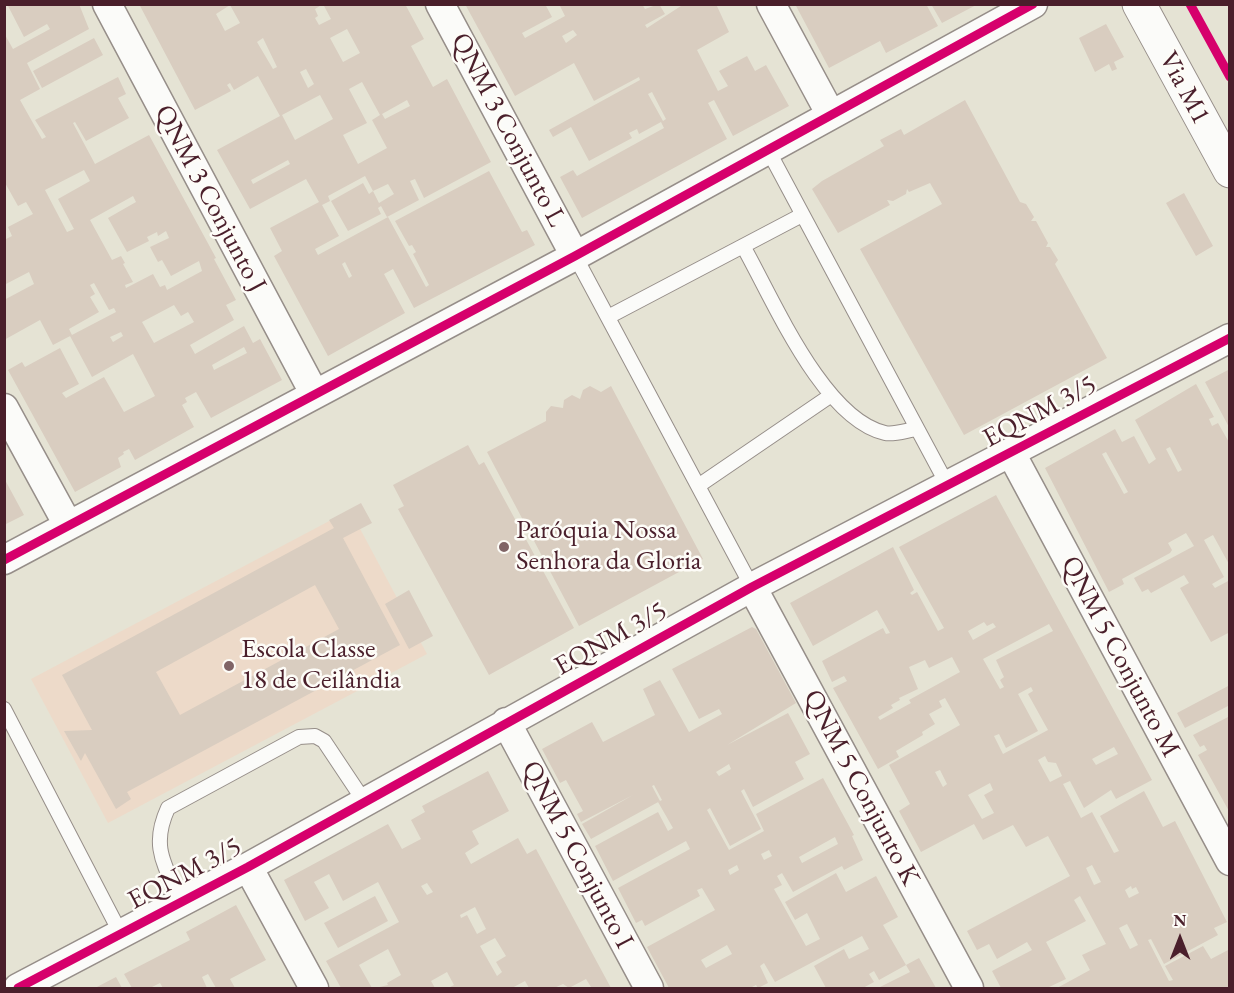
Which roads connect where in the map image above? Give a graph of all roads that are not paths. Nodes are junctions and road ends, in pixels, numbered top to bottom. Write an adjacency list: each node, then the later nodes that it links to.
1 (107, 4): 14 (street, QNM 3 Conjunto J)
2 (440, 4): 11 (street, QNM 3 Conjunto L)
3 (771, 4): 6 (street)
4 (1033, 4): 6 (street)
5 (1139, 4): 8 (main road, Via M1)
6 (831, 115): 7 (street)
7 (768, 150): 9 (lane); 11 (street)
8 (1230, 171)
9 (802, 215): 10 (lane); 17 (lane)
10 (743, 246): 12 (lane); 15 (lane)
11 (575, 256): 12 (lane); 14 (street)
12 (608, 317): 19 (lane)
13 (1230, 338): 18 (street, EQNM 3/5)
14 (314, 393): 21 (street)
15 (830, 396): 17 (lane); 19 (lane)
16 (4, 408): 21 (street)
17 (917, 429): 20 (lane)
18 (1011, 453): 20 (street, EQNM 3/5); 27 (street, QNM 5 Conjunto M)
19 (698, 486): 23 (lane)
20 (948, 486): 23 (street, EQNM 3/5)
21 (68, 525): 22 (street)
22 (4, 560)
23 (752, 587): 25 (street, EQNM 3/5); 34 (street, QNM 5 Conjunto K)
24 (4, 709): 30 (lane)
25 (506, 722): 26 (street, EQNM 3/5); 33 (street, QNM 5 Conjunto I)
26 (364, 801): 28 (street, EQNM 3/5); 29 (lane)
27 (1230, 861)
28 (248, 867): 29 (street, EQNM 3/5); 32 (street)
29 (181, 902): 30 (street, EQNM 3/5)
30 (121, 934): 31 (street, EQNM 3/5)
31 (18, 988)
32 (314, 988)
33 (649, 988)
34 (969, 988)

